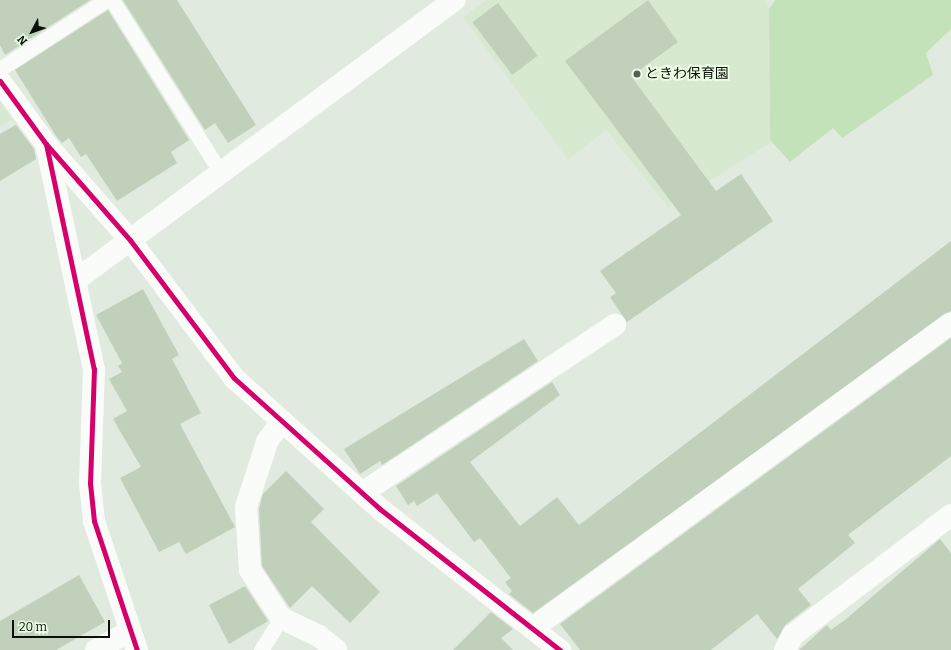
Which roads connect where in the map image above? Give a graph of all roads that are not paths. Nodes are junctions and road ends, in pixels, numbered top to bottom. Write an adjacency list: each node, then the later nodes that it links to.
1 (106, 0): 4 (lane)
2 (112, 0): 7 (lane)
3 (455, 0): 7 (street)
4 (0, 69)
5 (0, 81): 6 (street)
6 (46, 144): 8 (street); 9 (street)
7 (221, 173): 8 (street)
8 (130, 240): 9 (street); 12 (street)
9 (76, 280): 17 (street)
10 (951, 323): 16 (street)
11 (615, 325): 13 (street)
12 (282, 421): 13 (street); 15 (street)
13 (362, 492): 16 (street)
14 (951, 515): 22 (street)
15 (281, 618): 19 (lane); 20 (street)
16 (533, 628): 21 (street)
17 (134, 641): 18 (street)
18 (96, 650)
19 (261, 650)
20 (336, 650)
21 (560, 650)
22 (785, 650)

